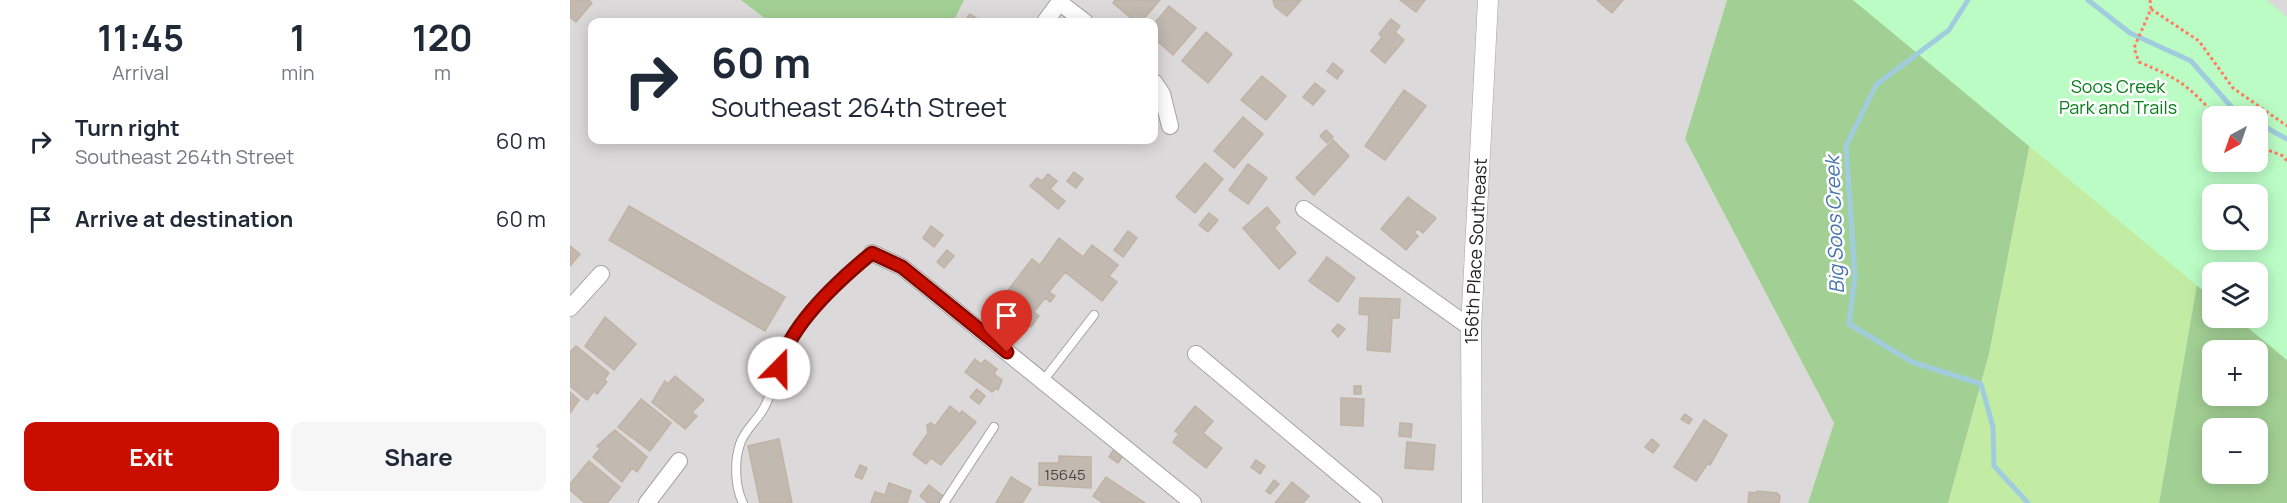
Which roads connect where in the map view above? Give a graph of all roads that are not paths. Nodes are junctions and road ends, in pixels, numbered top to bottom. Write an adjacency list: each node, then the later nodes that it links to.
1 (1488, 0): 12 (street, 156th Place Southeast)
2 (1060, 1): 3 (street); 4 (street)
3 (1048, 18)
4 (1080, 18)
5 (1158, 88): 6 (street)
6 (1170, 126)
7 (1304, 209): 12 (street)
8 (872, 253): 14 (street); 18 (lane)
9 (601, 274): 10 (street)
10 (570, 308)
11 (1094, 315): 14 (lane)
12 (1471, 328): 22 (street, 156th Place Southeast)
13 (1196, 354): 21 (street)
14 (1043, 381): 20 (street)
15 (994, 427): 19 (lane)
16 (679, 461): 17 (street)
17 (647, 503)
18 (743, 503)
19 (944, 503)
20 (1193, 503)
21 (1374, 503)
22 (1472, 503)

